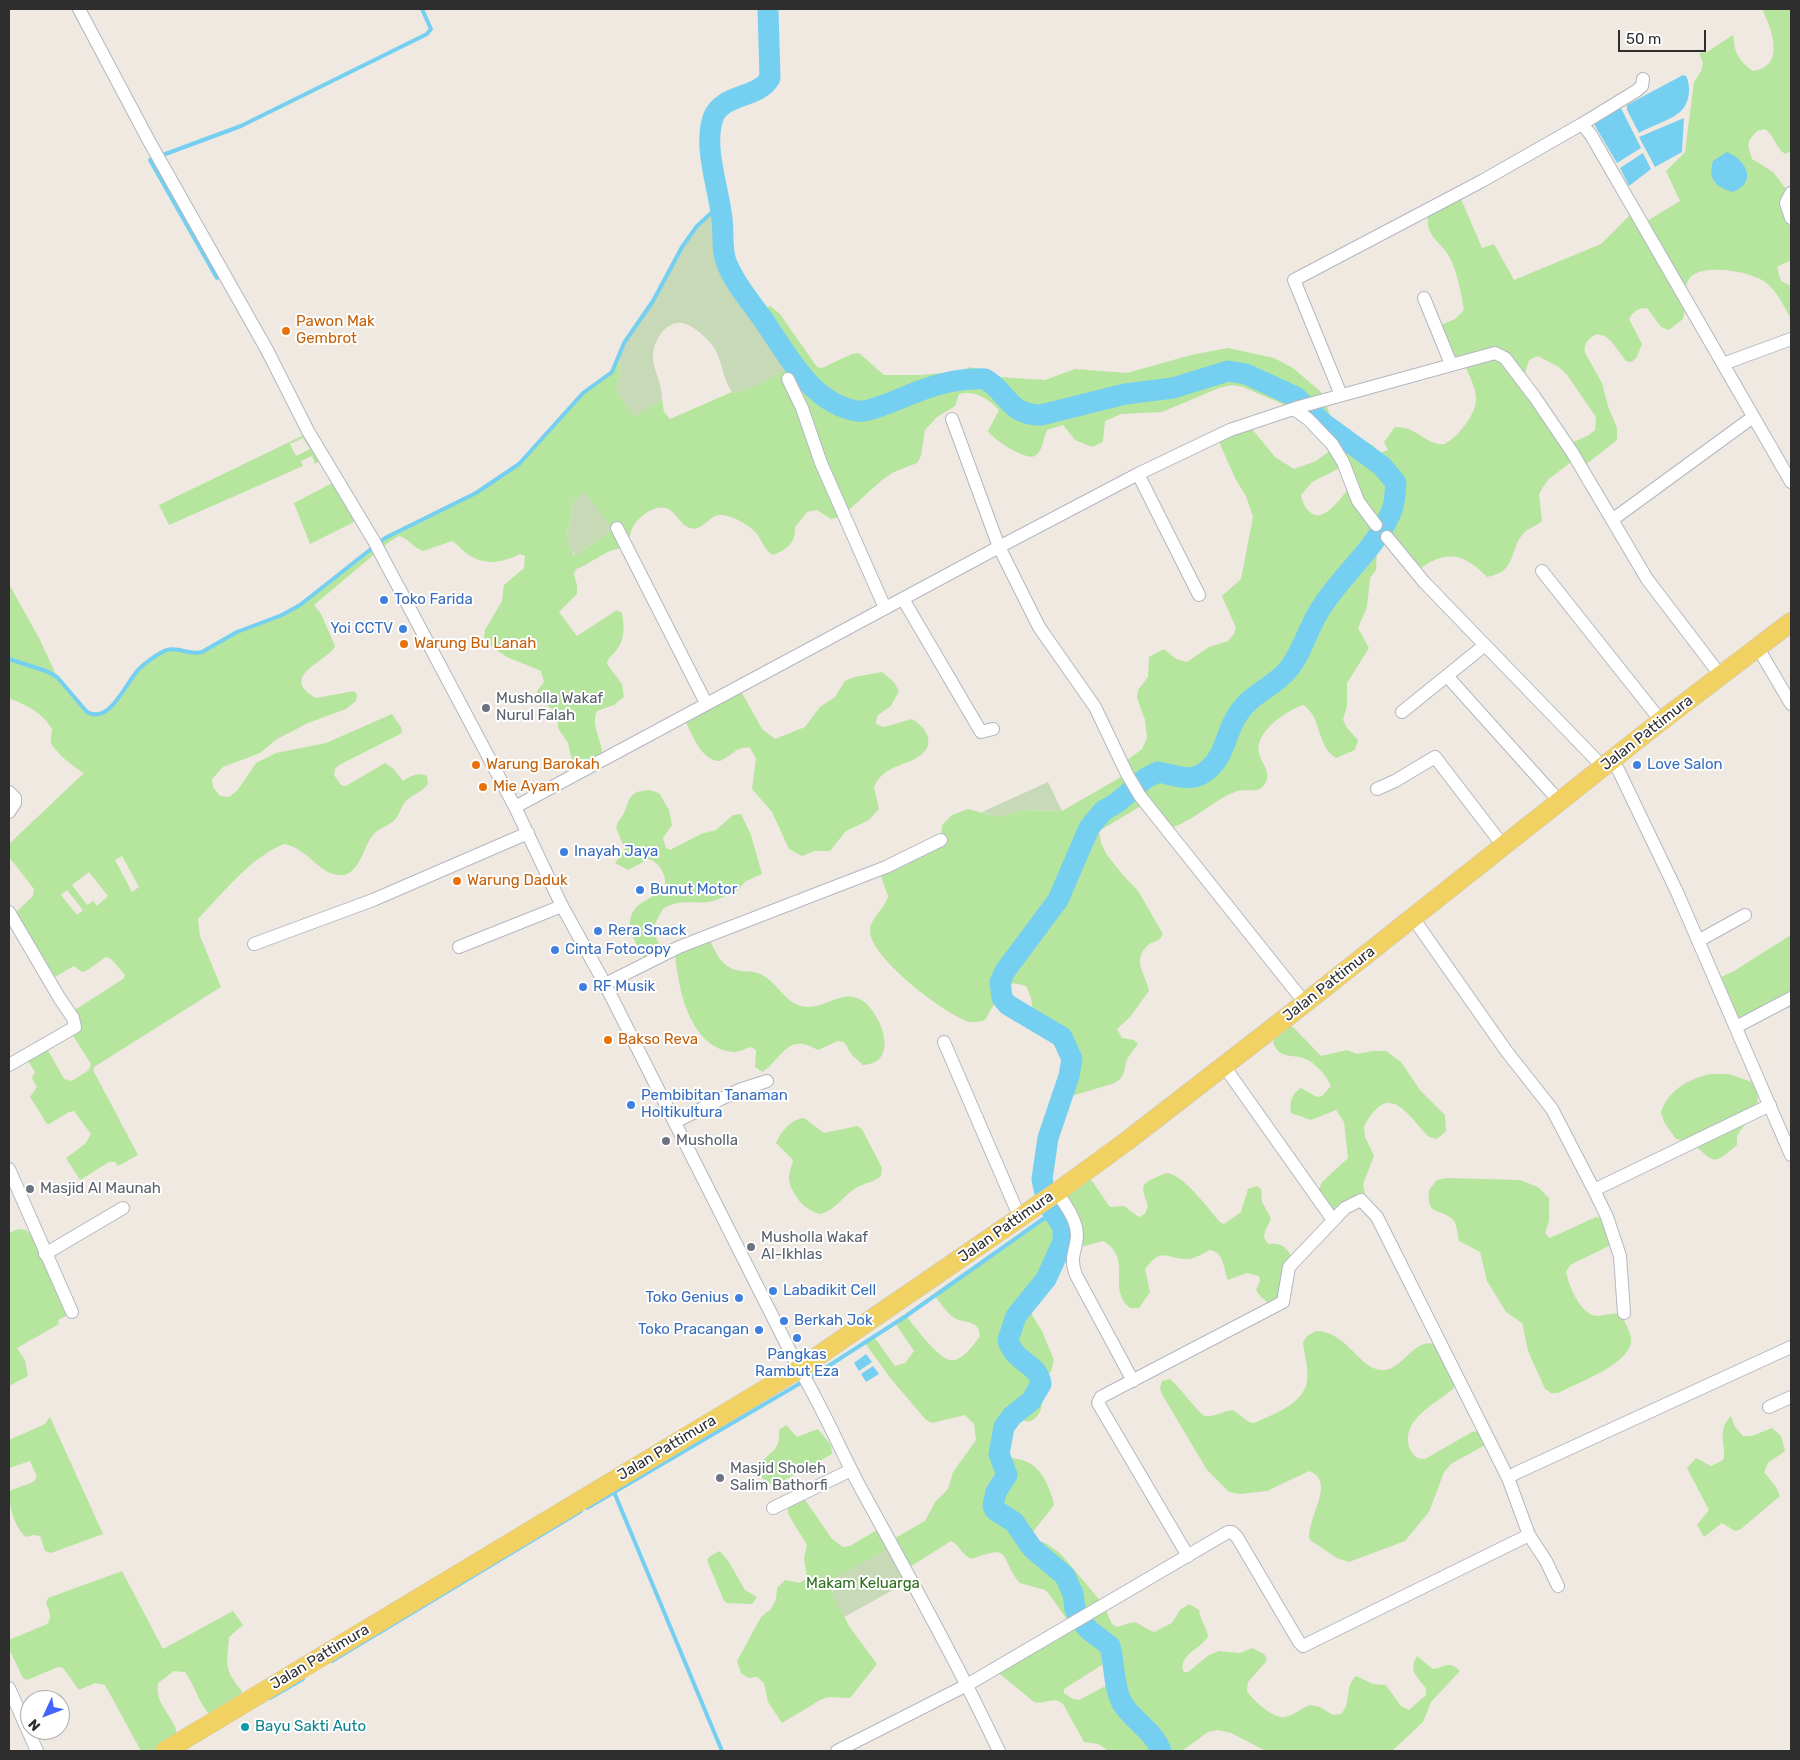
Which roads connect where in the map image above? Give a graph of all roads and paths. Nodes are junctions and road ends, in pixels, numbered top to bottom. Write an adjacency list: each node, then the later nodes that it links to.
1 (79, 9): 40 (street)
2 (1644, 79): 3 (street)
3 (1582, 124): 9 (street); 11 (street)
4 (1791, 193): 5 (street)
5 (1791, 218)
6 (1424, 298): 8 (street)
7 (1791, 339): 9 (street)
8 (1451, 364): 11 (street); 17 (street)
9 (1723, 364): 14 (street)
10 (788, 379): 25 (street)
11 (1340, 395): 12 (street)
12 (1296, 408): 15 (street); 18 (street)
13 (952, 418): 21 (street)
14 (1753, 418): 16 (street); 17 (street)
15 (1138, 474): 21 (street); 23 (street)
16 (1791, 482)
17 (1612, 520): 30 (street)
18 (1376, 525)
19 (618, 528): 31 (street)
20 (1387, 537): 27 (street)
21 (999, 548): 24 (street); 54 (street)
22 (1542, 571): 34 (street)
23 (1199, 595)
24 (902, 599): 25 (street); 35 (street)
25 (886, 608): 31 (street)
26 (1791, 622): 28 (main road, Jalan Pattimura)
27 (1485, 645): 29 (street); 36 (street)
28 (1758, 648): 30 (main road, Jalan Pattimura); 32 (street)
29 (1447, 676): 33 (street); 39 (street)
30 (1721, 676): 34 (main road, Jalan Pattimura)
31 (706, 703): 40 (street)
32 (1791, 704)
33 (1402, 712)
34 (1660, 721): 36 (main road, Jalan Pattimura)
35 (993, 729)
36 (1608, 763): 39 (main road, Jalan Pattimura); 49 (street)
37 (1377, 789): 44 (street)
38 (9, 792): 41 (street)
39 (1560, 802): 44 (main road, Jalan Pattimura)
40 (515, 807): 42 (street)
41 (9, 812)
42 (528, 833): 45 (street); 50 (street)
43 (941, 840): 52 (street)
44 (1504, 847): 48 (main road, Jalan Pattimura)
45 (562, 906): 51 (street); 52 (street)
46 (9, 912): 57 (street)
47 (1746, 914): 49 (street)
48 (1413, 918): 54 (main road, Jalan Pattimura); 64 (street)
49 (1698, 941): 55 (street)
50 (254, 944)
51 (459, 947)
52 (605, 984): 61 (street)
53 (1791, 998): 55 (street)
54 (1305, 1003): 58 (main road, Jalan Pattimura)
55 (1736, 1028): 60 (street)
56 (944, 1042): 67 (street)
57 (9, 1065)
58 (1224, 1066): 65 (main road, Jalan Pattimura); 68 (street)
59 (767, 1081): 61 (street)
60 (1770, 1105): 62 (street); 64 (street)
61 (675, 1122): 73 (street)
62 (1791, 1155)
63 (9, 1169): 69 (street)
64 (1594, 1190): 71 (street)
65 (1048, 1197): 67 (main road, Jalan Pattimura); 74 (street)
66 (123, 1208): 69 (street)
67 (1020, 1218): 73 (main road, Jalan Pattimura)
68 (1333, 1220): 74 (street); 78 (street)
69 (45, 1254): 70 (street)
70 (72, 1312)
71 (1624, 1313)
72 (1791, 1347): 78 (street)
73 (802, 1371): 77 (street); 85 (main road, Jalan Pattimura)
74 (1133, 1381): 81 (street)
75 (1791, 1397): 76 (street)
76 (1769, 1407)
77 (851, 1470): 79 (street); 83 (street)
78 (1508, 1478): 80 (street)
79 (773, 1508)
80 (1529, 1535): 81 (street); 82 (street)
81 (1188, 1556): 83 (street)
82 (1558, 1586)
83 (967, 1685): 87 (street); 88 (street)
84 (9, 1688): 86 (street)
85 (175, 1748)
86 (37, 1751)
87 (837, 1751)
88 (999, 1751)

